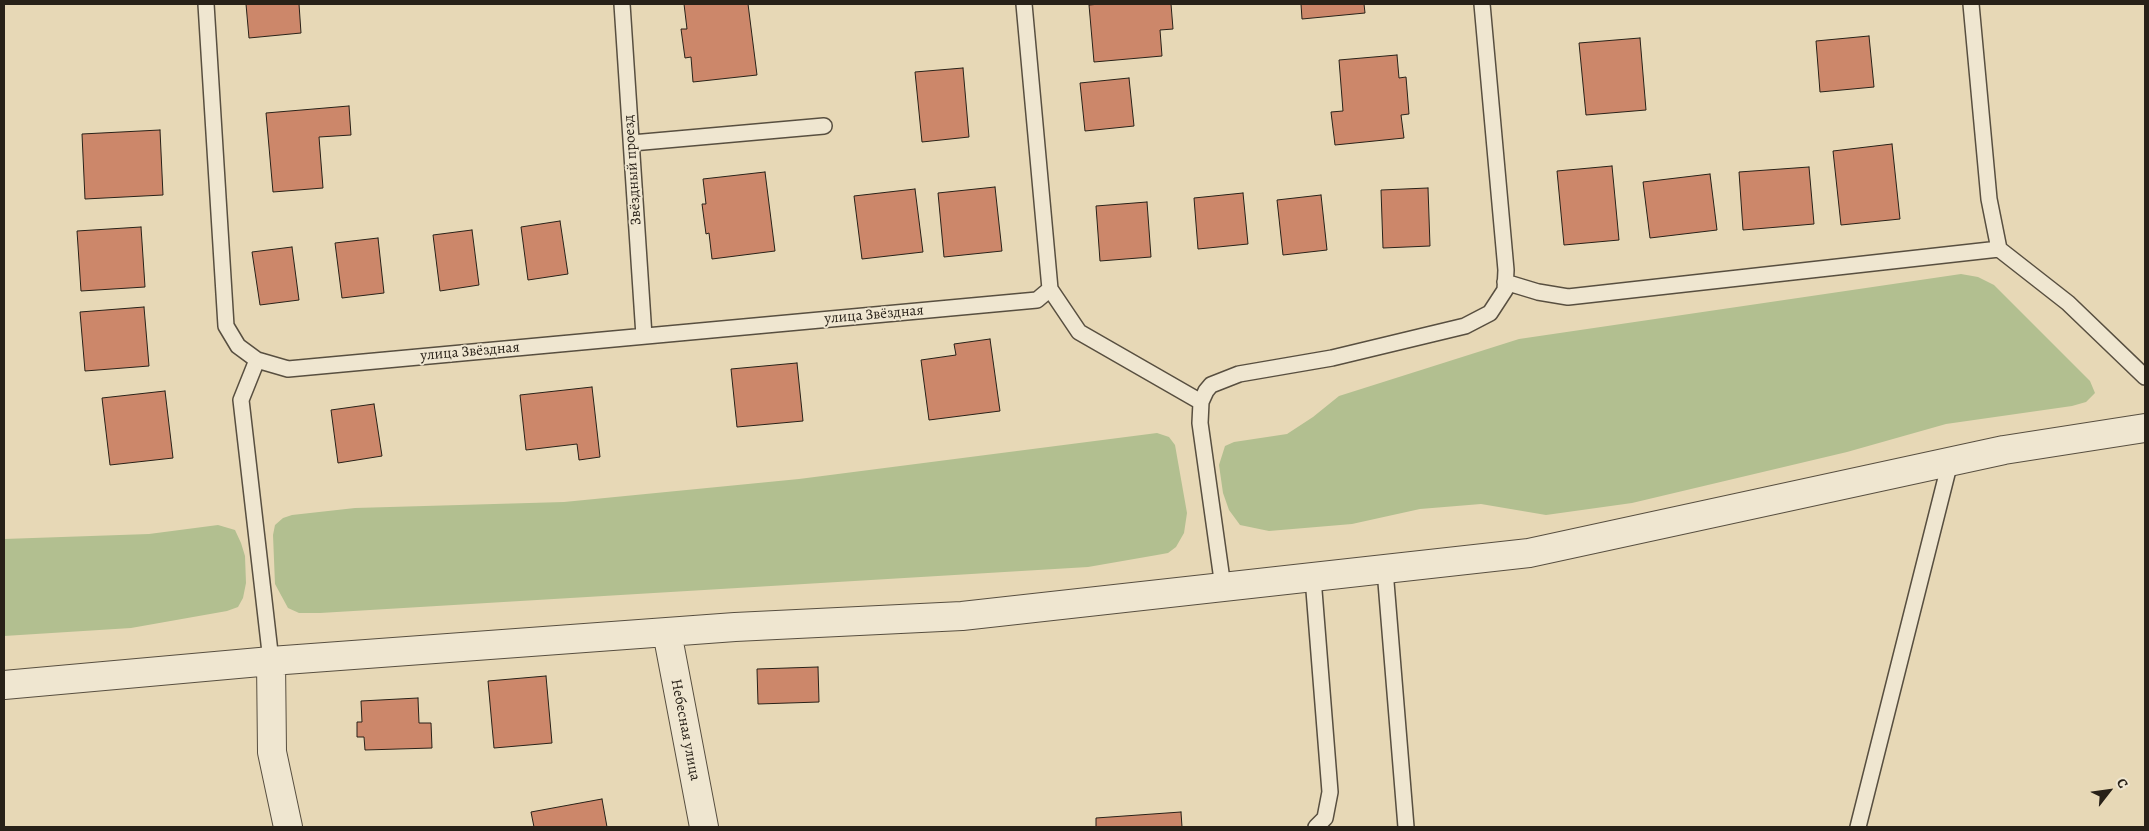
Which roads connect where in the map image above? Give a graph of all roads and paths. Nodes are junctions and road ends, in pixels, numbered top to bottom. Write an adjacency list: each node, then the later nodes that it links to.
1 (206, 4): 12 (lane, улица Звёздная)
2 (622, 4): 7 (lane, Звёздный проезд)
3 (1024, 4): 10 (lane)
4 (1482, 4): 9 (lane)
5 (1971, 4): 8 (lane)
6 (824, 126): 7 (lane)
7 (632, 143): 11 (lane, Звёздный проезд)
8 (1999, 248): 9 (lane); 13 (lane)
9 (1505, 282): 14 (lane)
10 (1050, 289): 11 (lane, улица Звёздная); 14 (lane)
11 (644, 336): 12 (lane, улица Звёздная)
12 (257, 360): 21 (lane)
13 (2145, 378)
14 (1200, 402): 19 (lane)
15 (2145, 428): 16 (street)
16 (1950, 462): 17 (street); 27 (lane)
17 (1385, 570): 18 (street); 26 (lane)
18 (1313, 578): 19 (street); 25 (lane)
19 (1224, 587): 20 (street)
20 (667, 632): 21 (street); 24 (street, Небесная улица)
21 (270, 661): 22 (street); 23 (street)
22 (4, 685)
23 (288, 827)
24 (704, 827)
25 (1316, 827)
26 (1406, 827)
27 (1858, 827)

